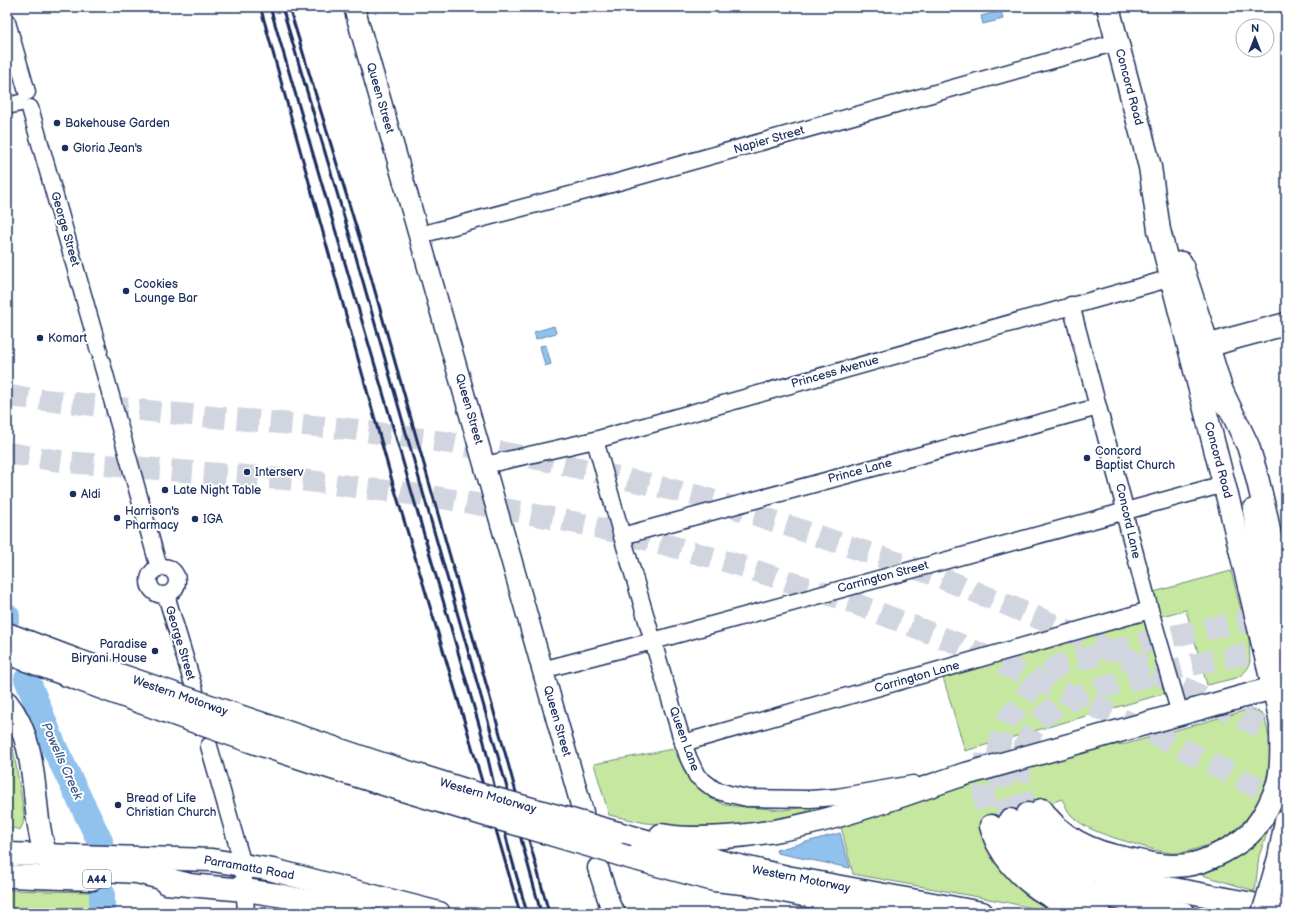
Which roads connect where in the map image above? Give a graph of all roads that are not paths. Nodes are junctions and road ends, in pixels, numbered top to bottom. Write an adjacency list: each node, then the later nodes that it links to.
1 (354, 7): 6 (street, Queen Street)
2 (1108, 7): 4 (main road, Concord Road)
3 (7, 22): 5 (street, George Street)
4 (1117, 42): 6 (street, Napier Street); 7 (main road, Concord Road)
5 (21, 102): 25 (street, George Street)
6 (420, 235): 14 (street, Queen Street)
7 (1178, 276): 8 (street, Princess Avenue); 10 (main road, Concord Road)
8 (1072, 305): 12 (street, Concord Lane); 13 (street, Princess Avenue)
9 (1286, 324): 10 (main road)
10 (1199, 349): 11 (main road, Concord Road); 15 (main road, Concord Road)
11 (1220, 387): 19 (main road); 24 (main road, Concord Road)
12 (1098, 406): 16 (street, Concord Lane); 17 (street, Prince Lane)
13 (595, 440): 14 (street, Princess Avenue); 17 (street, Queen Lane)
14 (485, 465): 23 (street, Queen Street)
15 (1224, 484): 16 (street, Carrington Street); 24 (main road, Concord Road)
16 (1124, 511): 18 (street, Concord Lane); 21 (street, Carrington Street)
17 (622, 536): 21 (street, Queen Lane)
18 (1150, 610): 27 (street, Concord Lane); 29 (street, Carrington Lane)
19 (1286, 612)
20 (7, 634): 33 (main road, Western Motorway, bridge)
21 (653, 641): 23 (street, Carrington Street); 29 (street, Queen Lane)
22 (7, 653): 42 (main road, Western Motorway, bridge)
23 (542, 670): 33 (street, Queen Street)
24 (1273, 683): 27 (main road); 28 (main road, Concord Road)
25 (195, 691)
26 (7, 703): 38 (main road)
27 (1180, 714): 32 (main road)
28 (1281, 728): 31 (main road, Concord Road); 34 (main road)
29 (684, 743): 32 (street, Queen Lane)
30 (209, 746): 39 (street)
31 (1286, 753)
32 (962, 775): 36 (main road)
33 (580, 817): 36 (main road, Western Motorway, bridge)
34 (1017, 817): 45 (main road); 53 (main road); 54 (main road)
35 (1286, 821): 45 (main road)
36 (617, 830): 52 (main road, Western Motorway)
37 (7, 854): 38 (main road, Parramatta Road / A44)
38 (47, 856): 39 (main road, Parramatta Road / A44); 43 (main road)
39 (243, 865): 44 (street); 48 (main road, Parramatta Road / A44)
40 (598, 868): 49 (street)
41 (7, 876): 43 (main road, Parramatta Road / A44)
42 (714, 880): 50 (main road); 51 (main road, Western Motorway)
43 (186, 884): 44 (main road, Parramatta Road / A44)
44 (245, 890): 46 (street); 47 (main road, Parramatta Road / A44)
45 (1276, 907): 55 (main road, bridge)
46 (246, 913)
47 (363, 913)
48 (439, 913)
49 (615, 913)
50 (821, 913)
51 (894, 913)
52 (982, 913)
53 (1099, 913)
54 (1184, 913)
55 (1284, 913)

